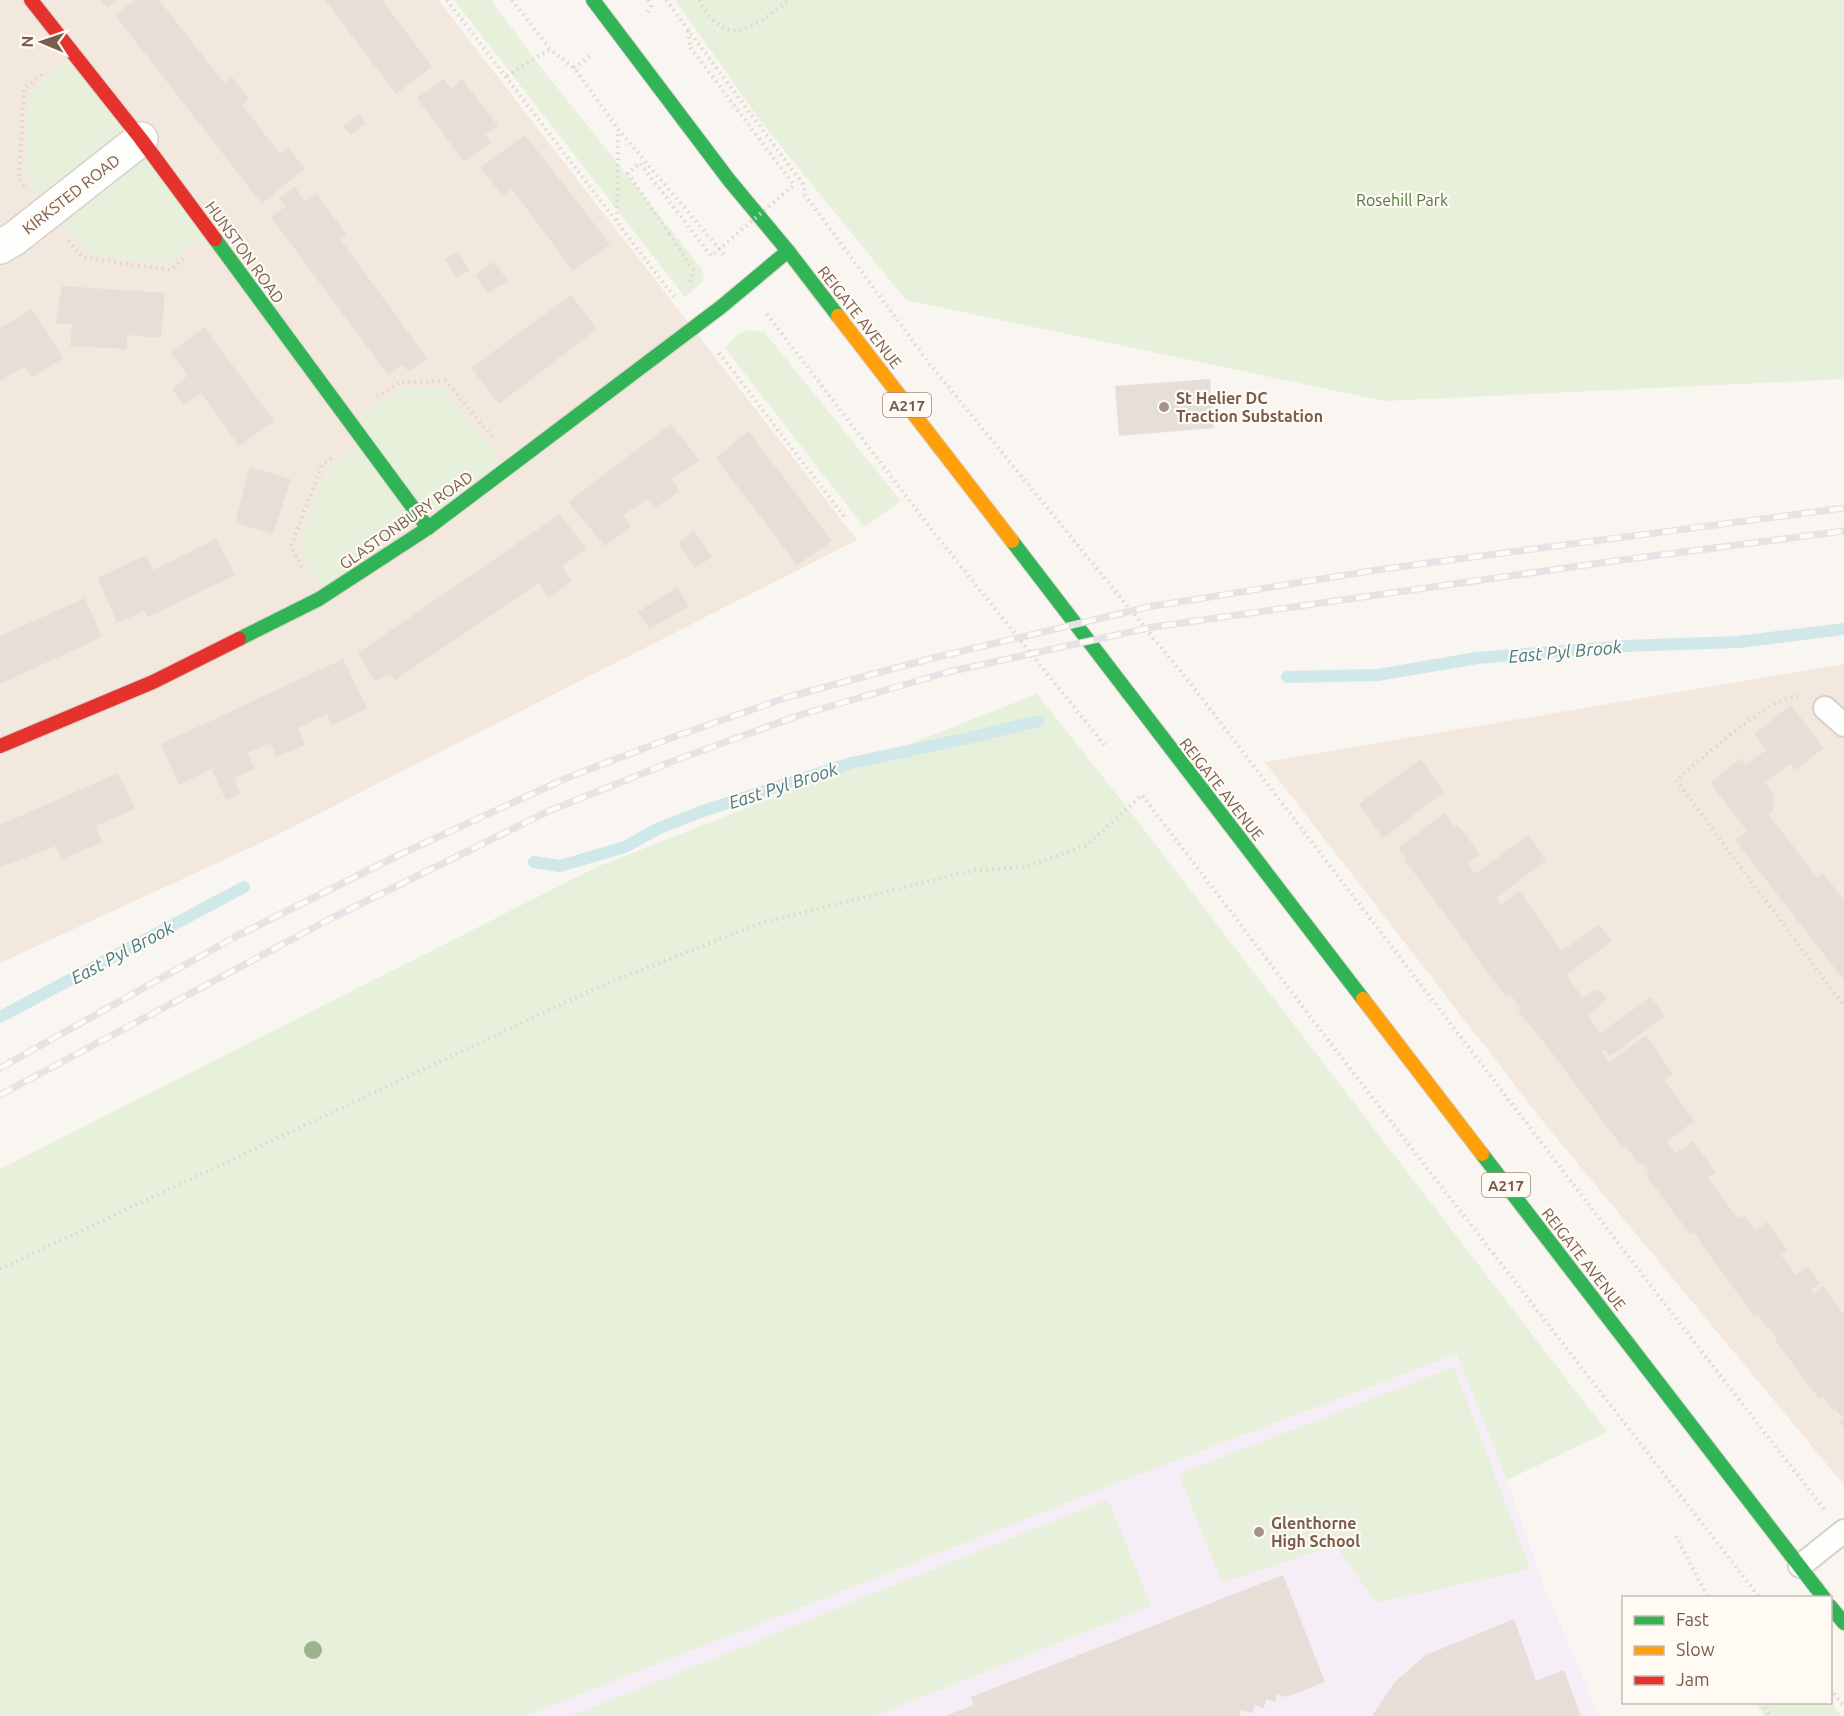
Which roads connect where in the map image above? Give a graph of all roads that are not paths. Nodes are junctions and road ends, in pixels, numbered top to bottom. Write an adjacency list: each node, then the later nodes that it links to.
1 (32, 0): 3 (main road, HUNSTON ROAD)
2 (593, 0): 5 (main road, REIGATE AVENUE / A217)
3 (141, 139): 4 (street, KIRKSTED ROAD); 6 (main road, HUNSTON ROAD)
4 (0, 247)
5 (788, 251): 6 (main road, GLASTONBURY ROAD); 11 (main road, REIGATE AVENUE / A217)
6 (428, 528): 9 (main road, GLASTONBURY ROAD)
7 (1825, 708): 8 (lane)
8 (1844, 725)
9 (0, 746)
10 (1843, 1532): 11 (lane)
11 (1800, 1566): 12 (main road, REIGATE AVENUE / A217)
12 (1822, 1596)
13 (1832, 1608): 14 (main road)
14 (1844, 1623)

